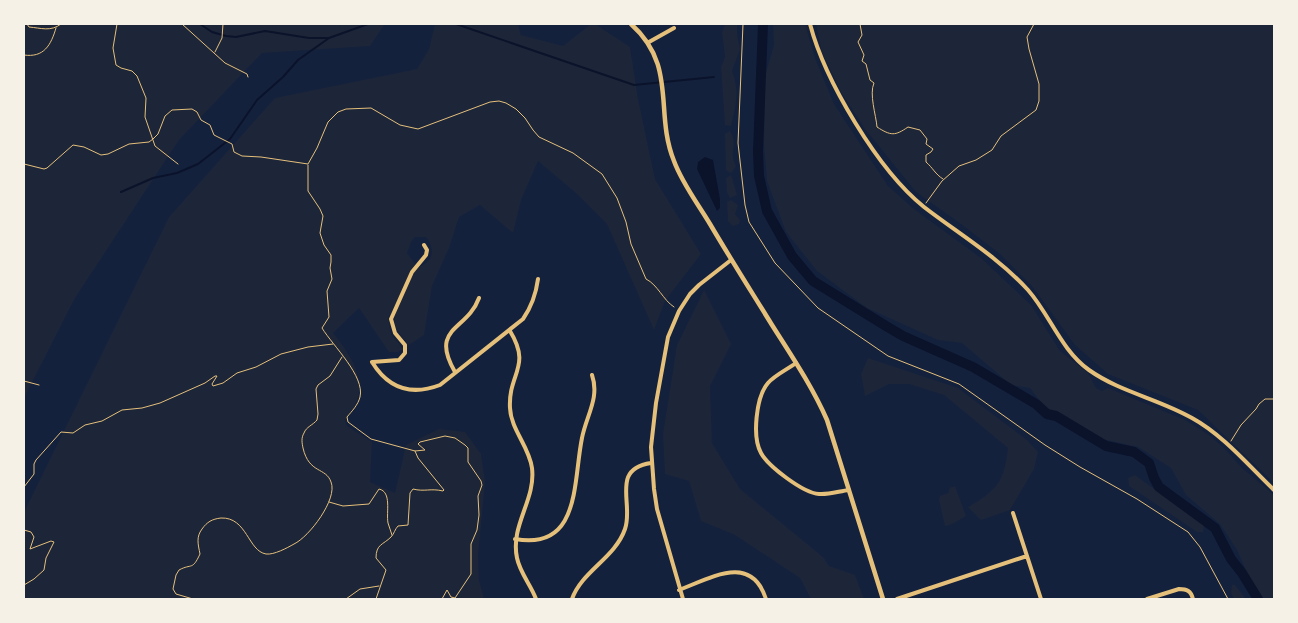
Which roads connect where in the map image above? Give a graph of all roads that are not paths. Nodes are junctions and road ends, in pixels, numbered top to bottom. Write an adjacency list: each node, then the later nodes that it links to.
1 (631, 24): 4 (street)
2 (810, 24): 15 (street)
3 (674, 28): 4 (street)
4 (649, 42): 6 (street)
5 (424, 245): 11 (street)
6 (731, 260): 10 (street); 13 (street)
7 (538, 279): 9 (street)
8 (479, 298): 11 (street)
9 (510, 331): 11 (street); 17 (street)
10 (796, 363): 14 (street); 14 (street)
11 (455, 372)
12 (592, 376): 17 (street)
13 (651, 463): 19 (street); 21 (street)
14 (849, 490): 24 (street)
15 (1274, 490)
16 (1013, 513): 18 (street)
17 (515, 539): 20 (street)
18 (1027, 556): 25 (street); 26 (street)
19 (679, 590): 22 (street); 23 (street)
20 (536, 599)
21 (572, 599)
22 (683, 599)
23 (766, 599)
24 (883, 599)
25 (897, 599)
26 (1041, 599)
27 (1147, 599): 28 (street)
28 (1193, 599)

